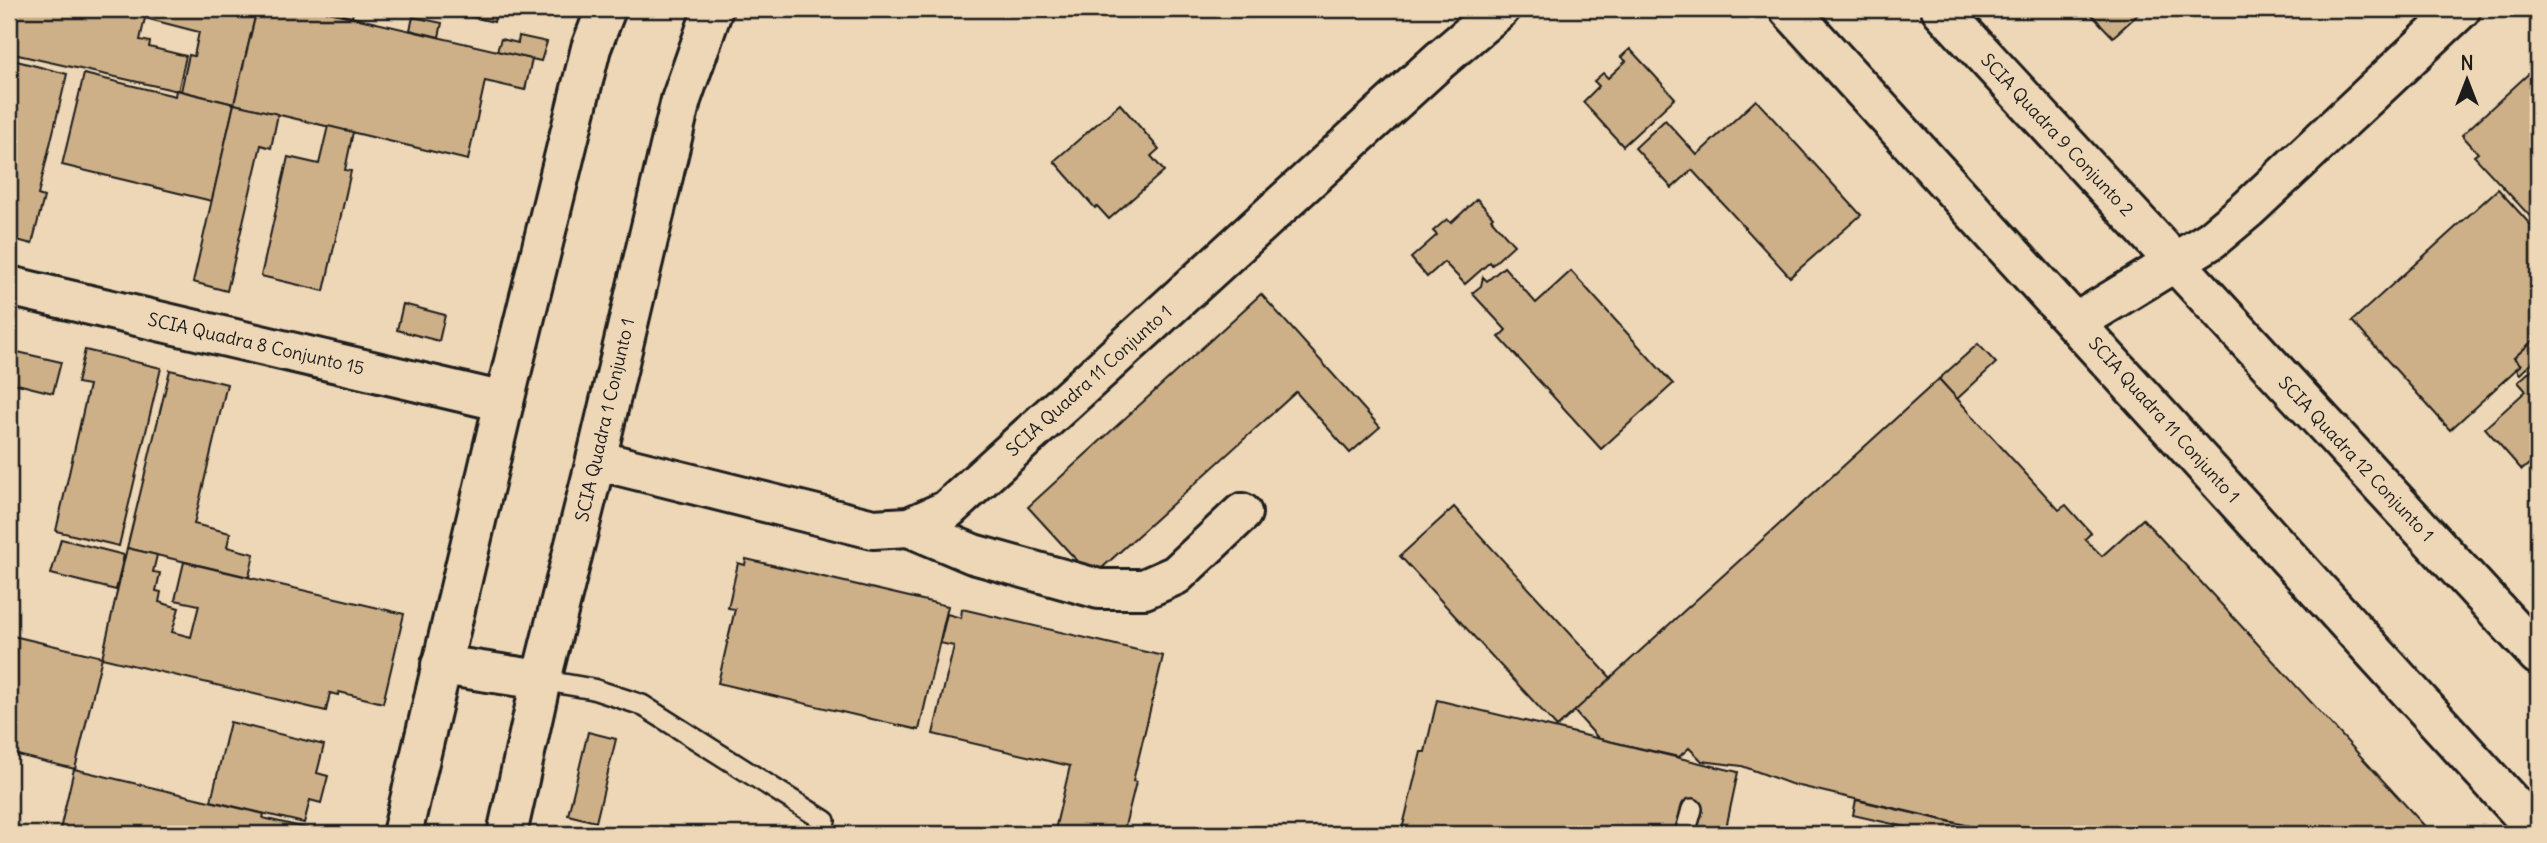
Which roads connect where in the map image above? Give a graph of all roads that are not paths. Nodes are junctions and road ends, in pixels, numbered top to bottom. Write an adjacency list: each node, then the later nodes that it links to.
1 (606, 9): 10 (street)
2 (713, 9): 11 (street, SCIA Quadra 1 Conjunto 1)
3 (1500, 9): 13 (street, SCIA Quadra 11 Conjunto 1)
4 (1789, 9): 9 (street, SCIA Quadra 11 Conjunto 1)
5 (1941, 9): 7 (street, SCIA Quadra 9 Conjunto 2)
6 (2461, 9): 7 (street)
7 (2173, 262): 9 (street); 14 (street, SCIA Quadra 12 Conjunto 1)
8 (9, 286): 10 (street, SCIA Quadra 8 Conjunto 15)
9 (2075, 323): 19 (street, SCIA Quadra 11 Conjunto 1)
10 (504, 402): 15 (street)
11 (596, 460): 13 (street, SCIA Quadra 11 Conjunto 1); 16 (street, SCIA Quadra 1 Conjunto 1)
12 (1242, 513): 13 (street)
13 (909, 527)
14 (2538, 655)
15 (441, 666): 16 (street); 20 (street)
16 (541, 680): 18 (lane); 21 (street, SCIA Quadra 1 Conjunto 1)
17 (1692, 809): 22 (lane)
18 (825, 821)
19 (2538, 832)
20 (402, 834)
21 (507, 834)
22 (1685, 834)

